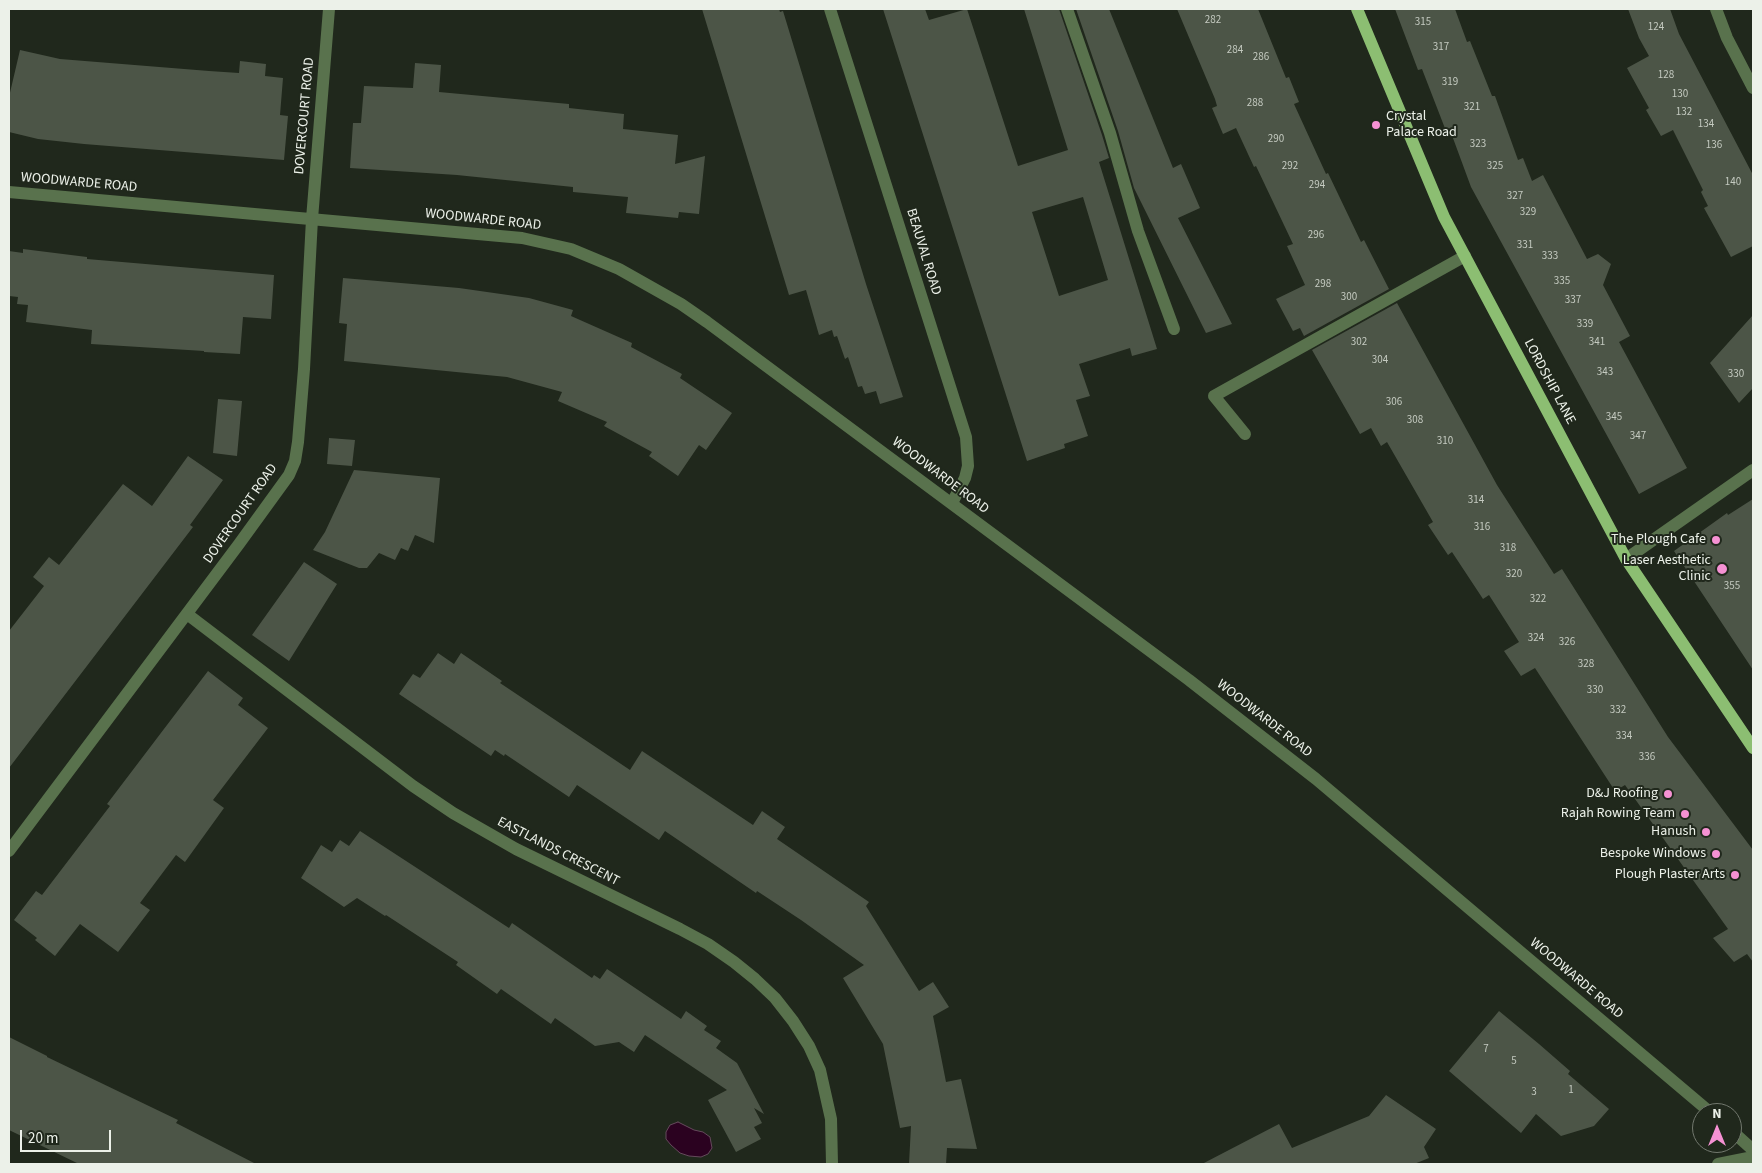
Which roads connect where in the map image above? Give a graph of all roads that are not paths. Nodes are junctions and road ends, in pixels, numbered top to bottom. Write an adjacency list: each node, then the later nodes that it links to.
1 (329, 9): 8 (street, DOVERCOURT ROAD)
2 (830, 9): 13 (street, BEAUVAL ROAD)
3 (1067, 9): 10 (street)
4 (1357, 9): 9 (main road, LORDSHIP LANE)
5 (1716, 9): 6 (street)
6 (1753, 88)
7 (9, 192): 8 (street, WOODWARDE ROAD)
8 (312, 219): 13 (street, WOODWARDE ROAD); 15 (street, DOVERCOURT ROAD)
9 (1465, 256): 11 (street); 14 (main road, LORDSHIP LANE)
10 (1174, 329)
11 (1245, 434)
12 (1753, 470): 14 (street)
13 (952, 503): 18 (street, WOODWARDE ROAD)
14 (1626, 559): 16 (main road, LORDSHIP LANE)
15 (187, 614): 17 (street, DOVERCOURT ROAD); 22 (street, EASTLANDS CRESCENT)
16 (1753, 748)
17 (9, 851)
18 (1699, 1103)
19 (1742, 1140): 20 (street)
20 (1753, 1150)
21 (1753, 1158): 23 (street)
22 (832, 1164)
23 (1718, 1164)

